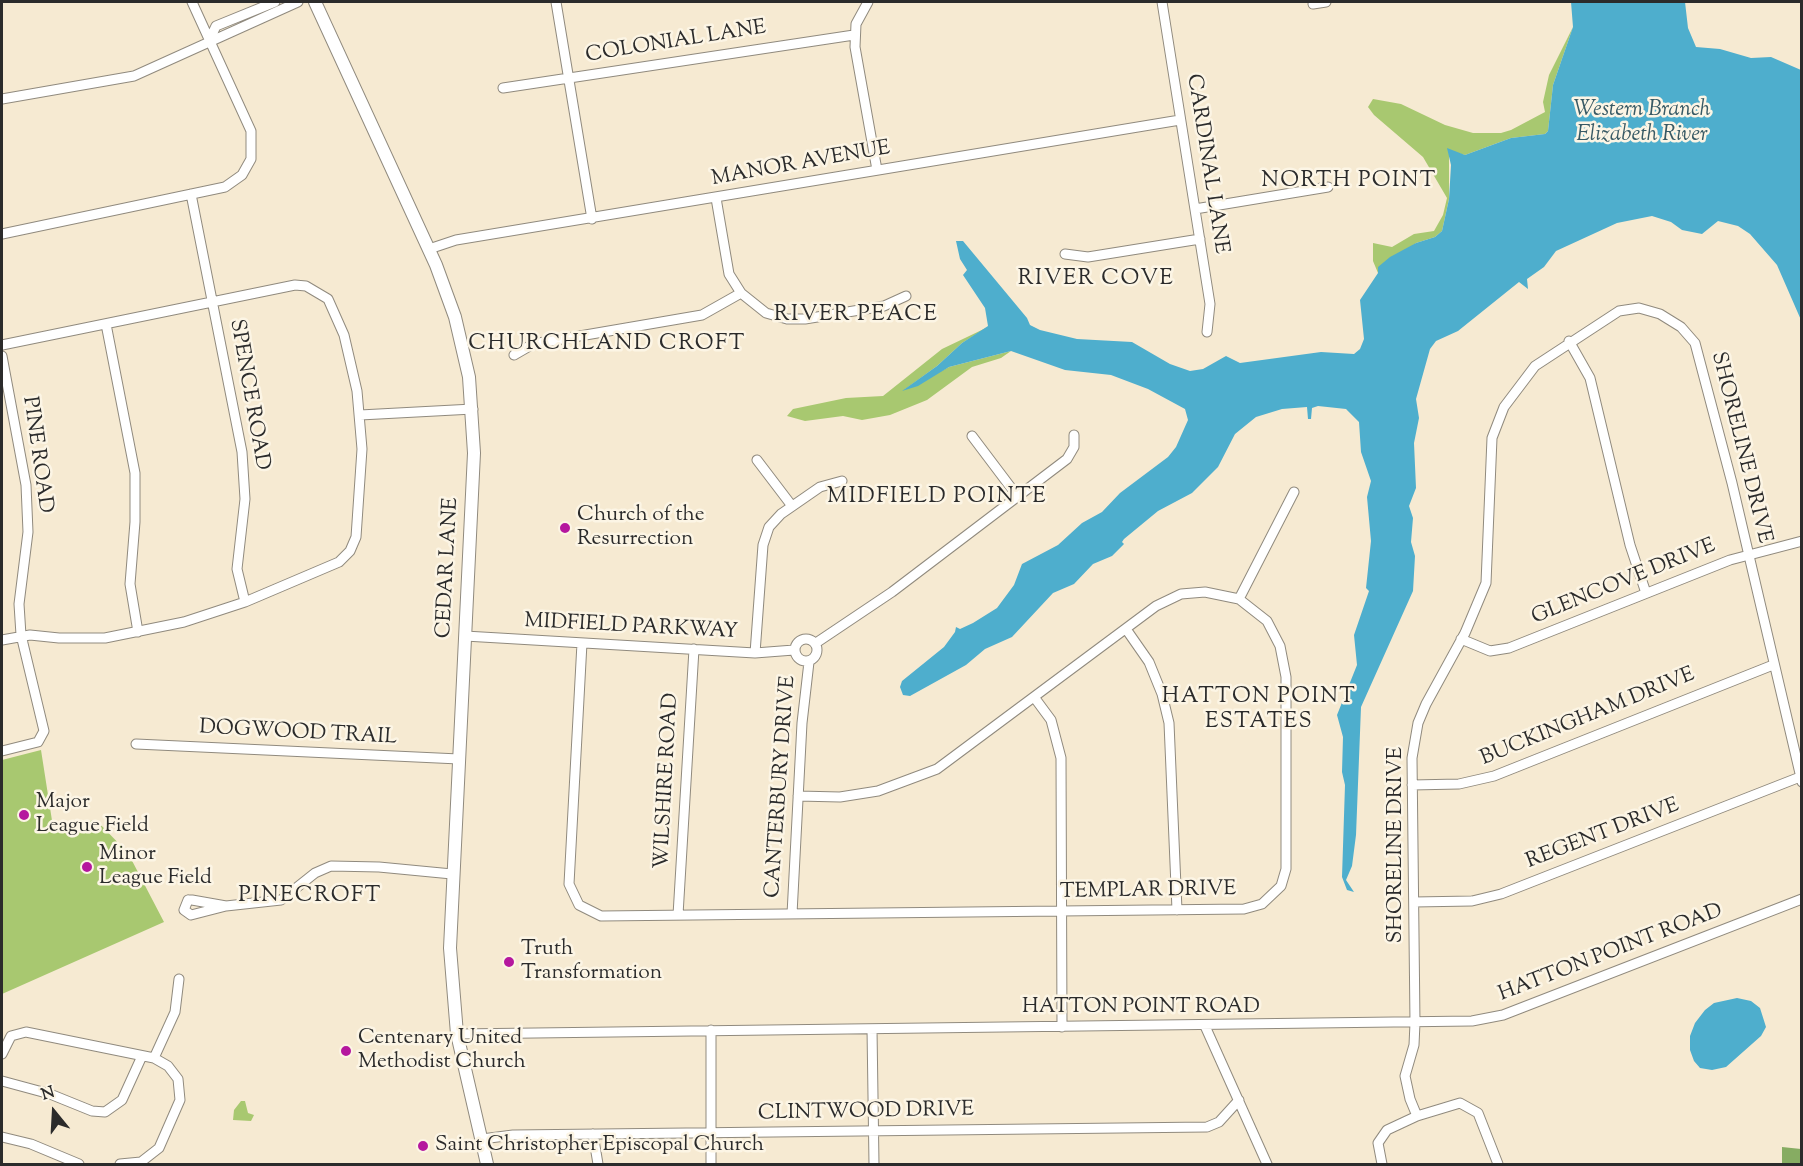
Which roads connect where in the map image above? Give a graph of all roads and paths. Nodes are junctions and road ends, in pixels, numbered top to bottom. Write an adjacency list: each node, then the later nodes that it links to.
1 (192, 2): 11 (street)
2 (275, 2): 11 (street)
3 (298, 2): 11 (street)
4 (315, 2): 24 (main road, CEDAR LANE)
5 (556, 2): 12 (street)
6 (868, 2): 10 (street)
7 (1162, 2): 15 (street, CARDINAL LANE)
8 (1326, 2): 9 (street)
9 (1313, 4)
10 (854, 35): 12 (street, COLONIAL LANE); 16 (street)
11 (209, 41): 14 (street); 18 (street)
12 (568, 77): 13 (street, COLONIAL LANE); 21 (street)
13 (503, 88)
14 (2, 99)
15 (1180, 120): 16 (street, MANOR AVENUE); 20 (street, CARDINAL LANE)
16 (877, 170): 19 (street, MANOR AVENUE)
17 (1328, 187): 20 (street)
18 (191, 194): 22 (street); 28 (street, SPENCE ROAD)
19 (716, 198): 21 (street, MANOR AVENUE); 26 (street)
20 (1195, 209): 23 (street, CARDINAL LANE)
21 (592, 219): 24 (street, MANOR AVENUE)
22 (2, 234)
23 (1200, 238): 25 (street); 30 (street, CARDINAL LANE)
24 (429, 249): 35 (main road, CEDAR LANE)
25 (1065, 254)
26 (741, 293): 27 (street); 33 (street)
27 (906, 296)
28 (213, 302): 29 (street); 36 (street); 48 (street, SPENCE ROAD)
29 (106, 324): 32 (street); 50 (street)
30 (1207, 332)
31 (1569, 341): 45 (street, SHORELINE DRIVE); 46 (street); 53 (street, SHORELINE DRIVE)
32 (2, 345)
33 (514, 355)
34 (2, 356): 51 (street, PINE ROAD)
35 (473, 409): 36 (street); 52 (main road, CEDAR LANE)
36 (360, 415): 48 (street)
37 (1074, 435): 42 (street)
38 (972, 436): 42 (street)
39 (757, 460): 43 (street)
40 (842, 481): 43 (street, CANTERBURY DRIVE)
41 (1294, 492): 47 (street)
42 (1018, 496): 56 (street)
43 (792, 506): 59 (street, CANTERBURY DRIVE)
44 (1802, 541): 45 (street, GLENCOVE DRIVE)
45 (1748, 554): 46 (street, GLENCOVE DRIVE); 61 (street, SHORELINE DRIVE)
46 (1646, 593): 53 (street, GLENCOVE DRIVE)
47 (1239, 599): 49 (street, TEMPLAR DRIVE); 73 (street, TEMPLAR DRIVE)
48 (245, 602): 50 (street)
49 (1126, 629): 62 (street, TEMPLAR DRIVE); 73 (street)
50 (138, 632): 51 (street)
51 (21, 635): 54 (street); 64 (street, PINE ROAD)
52 (465, 636): 55 (street, MIDFIELD PARKWAY); 65 (main road, CEDAR LANE)
53 (1461, 639): 67 (street, SHORELINE DRIVE)
54 (2, 640)
55 (582, 643): 57 (street, MIDFIELD PARKWAY); 76 (street, TEMPLAR DRIVE)
56 (816, 643): 58 (street); 60 (street)
57 (694, 649): 59 (street, MIDFIELD PARKWAY); 76 (street, WILSHIRE ROAD)
58 (794, 650): 59 (street, MIDFIELD PARKWAY); 60 (street)
59 (755, 653)
60 (809, 662): 68 (street, CANTERBURY DRIVE)
61 (1773, 665): 66 (street, SHORELINE DRIVE); 67 (street, BUCKINGHAM DRIVE)
62 (1034, 697): 68 (street, TEMPLAR DRIVE); 74 (street)
63 (136, 744): 65 (street, DOGWOOD TRAIL)
64 (2, 751)
65 (459, 759): 69 (main road, CEDAR LANE)
66 (1801, 780): 71 (street, REGENT DRIVE)
67 (1412, 785): 71 (street, SHORELINE DRIVE)
68 (798, 796): 75 (street, CANTERBURY DRIVE)
69 (452, 874): 72 (street); 83 (main road, CEDAR LANE)
70 (1802, 899): 78 (street, HATTON POINT ROAD)
71 (1414, 902): 78 (street, SHORELINE DRIVE)
72 (226, 906)
73 (1177, 910): 74 (street, TEMPLAR DRIVE)
74 (1062, 911): 75 (street, TEMPLAR DRIVE); 80 (street)
75 (792, 914): 76 (street, TEMPLAR DRIVE)
76 (678, 915)
77 (179, 979): 86 (street)
78 (1415, 1023): 79 (street, HATTON POINT ROAD); 89 (street, SHORELINE DRIVE)
79 (1205, 1026): 80 (street, HATTON POINT ROAD); 88 (street)
80 (1062, 1027): 81 (street, HATTON POINT ROAD)
81 (872, 1029): 82 (street, HATTON POINT ROAD); 90 (street)
82 (711, 1030): 83 (street, HATTON POINT ROAD); 91 (street)
83 (458, 1034): 94 (main road, CEDAR LANE)
84 (2, 1054): 85 (street)
85 (142, 1056): 86 (street); 87 (street)
86 (154, 1058): 96 (street)
87 (2, 1082)
88 (1239, 1100): 90 (street, CLINTWOOD DRIVE); 101 (street)
89 (1418, 1116): 102 (street); 103 (street)
90 (873, 1131): 91 (street, CLINTWOOD DRIVE); 100 (street)
91 (712, 1133): 92 (street, CLINTWOOD DRIVE); 99 (street)
92 (593, 1134): 94 (street, CLINTWOOD DRIVE); 98 (street)
93 (2, 1137): 95 (street)
94 (482, 1139): 97 (main road, CEDAR LANE)
95 (79, 1164)
96 (120, 1164)
97 (488, 1164)
98 (598, 1164)
99 (711, 1164)
100 (874, 1164)
101 (1267, 1164)
102 (1382, 1164)
103 (1498, 1164)

